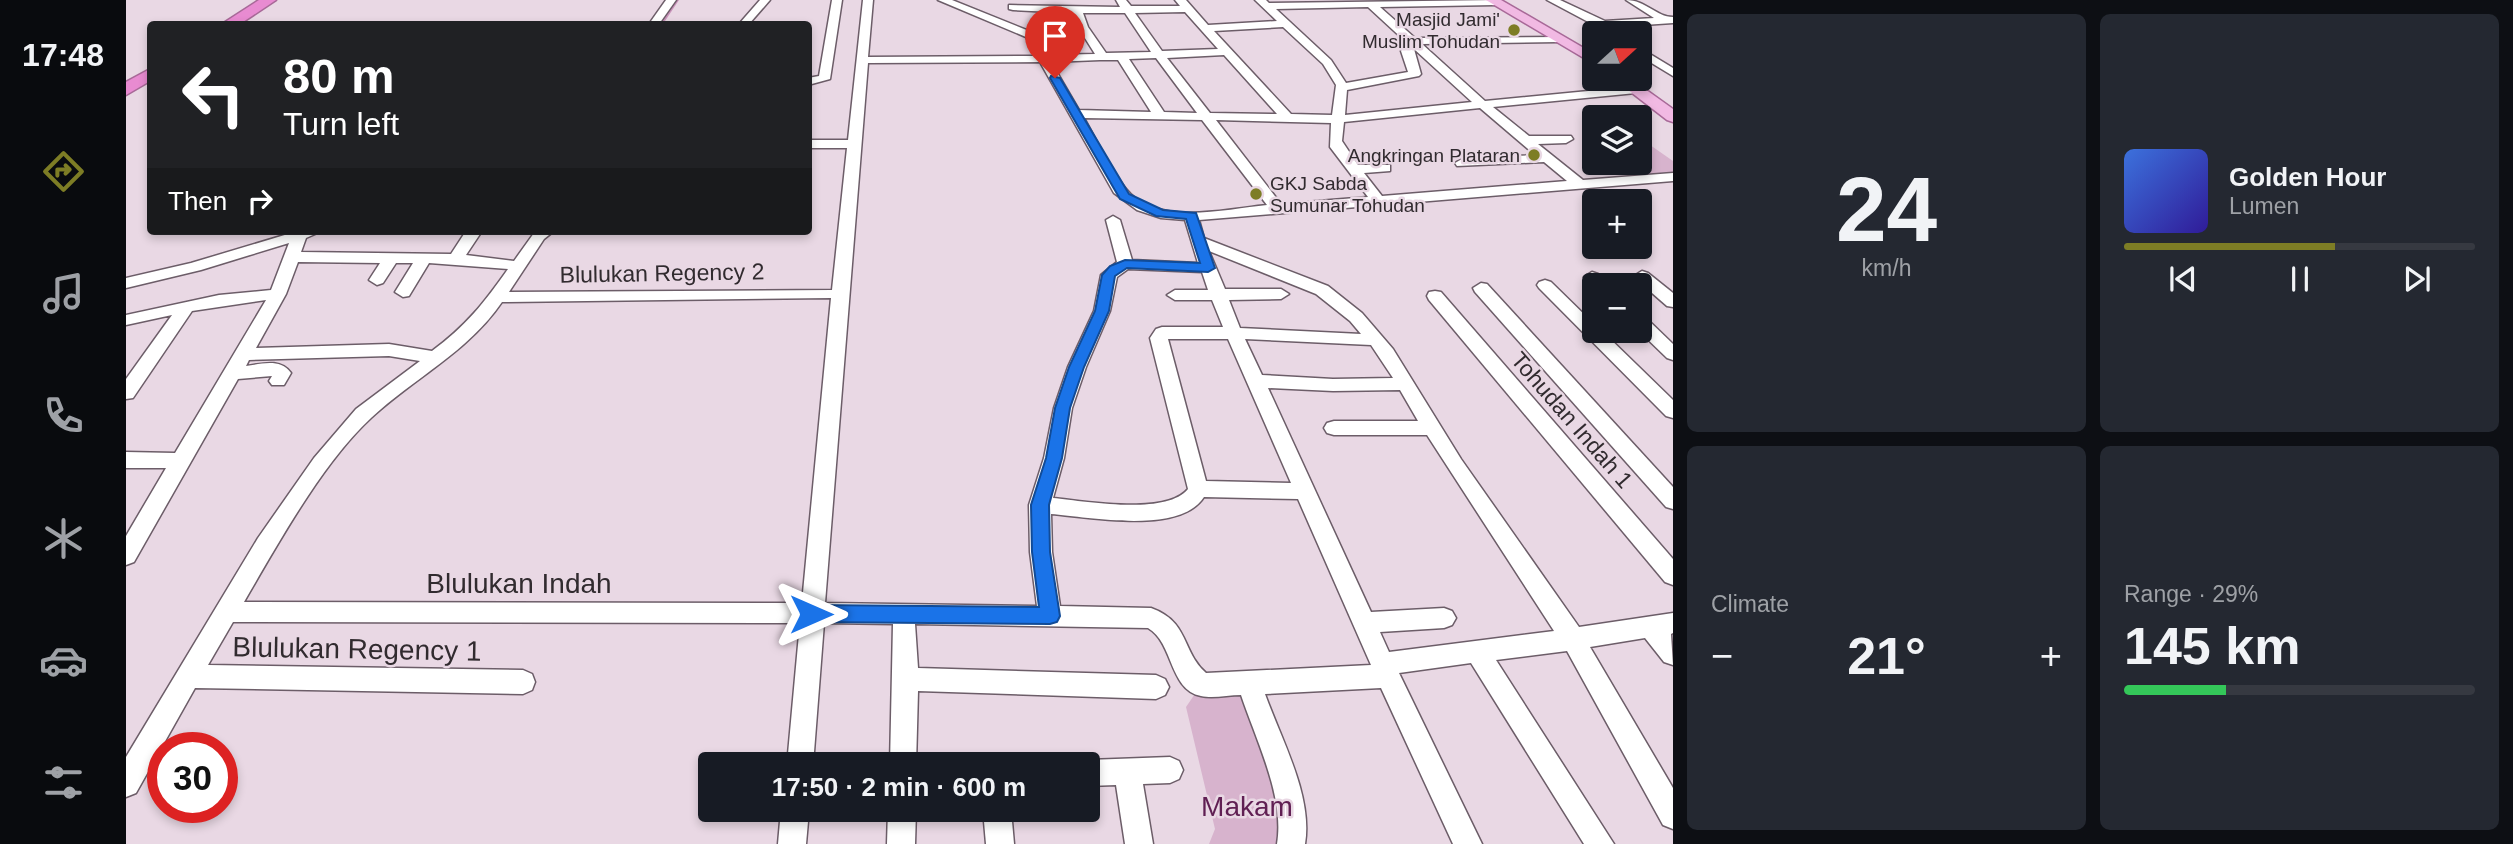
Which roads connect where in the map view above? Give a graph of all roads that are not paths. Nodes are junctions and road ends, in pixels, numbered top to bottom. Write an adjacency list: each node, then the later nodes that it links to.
1 (269, 0): 18 (highway)
2 (671, 0): 19 (street)
3 (765, 0): 20 (street)
4 (837, 0): 43 (street)
5 (868, 0): 58 (street)
6 (943, 0): 17 (street)
7 (1552, 0): 21 (street)
8 (1631, 0): 22 (street)
9 (1493, 1): 10 (street); 29 (main road)
10 (1369, 2): 11 (street); 30 (street)
11 (1263, 3): 26 (street)
12 (1048, 4): 15 (street); 16 (street)
13 (1183, 4): 14 (street); 27 (street)
14 (1123, 5): 16 (street); 33 (street)
15 (1013, 7): 17 (street); 28 (street)
16 (1077, 10): 25 (street)
17 (986, 12): 28 (street)
18 (235, 21)
19 (656, 21)
20 (747, 21)
21 (1597, 21)
22 (1670, 22): 24 (street)
23 (1049, 23): 25 (street)
24 (1652, 23)
25 (1081, 24): 37 (street)
26 (1287, 24): 27 (street); 44 (street)
27 (1205, 28): 31 (street)
28 (1030, 35): 38 (street)
29 (1558, 39): 30 (street); 32 (main road)
30 (1412, 41): 44 (street); 48 (street)
31 (1227, 52): 33 (street); 53 (street)
32 (1582, 53)
33 (1159, 55): 35 (street); 51 (street)
34 (1652, 56): 36 (street)
35 (1122, 57): 37 (street); 50 (street)
36 (1673, 57)
37 (1104, 58): 38 (street)
38 (1044, 59): 39 (street); 49 (street)
39 (867, 60)
40 (1652, 61): 41 (street)
41 (1673, 73)
42 (147, 77): 45 (highway)
43 (812, 81)
44 (1342, 87): 54 (street)
45 (126, 90)
46 (1615, 91): 48 (street)
47 (1639, 91): 52 (main road)
48 (1482, 104): 54 (street); 56 (street)
49 (1077, 114): 50 (street); 68 (street)
50 (1160, 116): 51 (street)
51 (1207, 117): 53 (street); 66 (street)
52 (1673, 117)
53 (1288, 119): 54 (street)
54 (1339, 119): 62 (street)
55 (1566, 139): 56 (street)
56 (1526, 140): 59 (street)
57 (812, 144): 58 (street)
58 (854, 144): 119 (street)
59 (1547, 158): 60 (street); 64 (street)
60 (1462, 163)
61 (1385, 168): 62 (street)
62 (1353, 169): 65 (street)
63 (1673, 177): 64 (street)
64 (1580, 185): 65 (street)
65 (1378, 201): 66 (street)
66 (1277, 209): 68 (street)
67 (1113, 220): 77 (street)
68 (1195, 231): 79 (street); 98 (street)
69 (300, 235): 81 (street)
70 (306, 235): 73 (street)
71 (471, 235): 76 (street)
72 (540, 235): 78 (street)
73 (293, 257): 74 (street); 86 (street)
74 (391, 258): 75 (street); 80 (street)
75 (424, 259): 76 (street); 85 (street)
76 (456, 259): 78 (street)
77 (1125, 264): 79 (street); 115 (street)
78 (520, 266): 92 (street)
79 (1208, 268): 90 (street)
80 (377, 280)
81 (126, 284)
82 (1652, 284): 93 (street)
83 (1545, 285): 107 (street)
84 (1481, 288): 114 (street)
85 (403, 292)
86 (278, 294): 94 (street); 99 (street)
87 (827, 294): 92 (street, Blulukan Regency 2)
88 (1281, 294): 90 (street)
89 (1175, 295): 90 (street)
90 (1220, 295): 96 (street)
91 (1435, 296): 117 (street, Tohudan Indah 1)
92 (496, 297): 101 (street)
93 (1673, 302)
94 (186, 307): 95 (street); 106 (street)
95 (126, 320)
96 (1234, 333): 98 (street); 104 (street); 112 (street)
97 (1652, 334): 100 (street)
98 (1377, 340): 105 (street)
99 (242, 354): 101 (street); 102 (street)
100 (1673, 354)
101 (436, 358): 118 (street)
102 (231, 373): 103 (street); 111 (street)
103 (278, 381)
104 (1256, 381): 105 (street); 113 (street)
105 (1404, 384): 109 (street)
106 (126, 393)
107 (1673, 411)
108 (1334, 428): 109 (street)
109 (1432, 428): 125 (street)
110 (126, 460): 111 (street)
111 (183, 461): 116 (street)
112 (1198, 489): 113 (street); 115 (street)
113 (1305, 491): 122 (street)
114 (1673, 501)
115 (1040, 505): 120 (street)
116 (126, 556)
117 (1673, 575)
118 (227, 612): 119 (street, Blulukan Indah); 129 (street)
119 (811, 614): 120 (street, Blulukan Indah); 135 (street)
120 (1050, 616): 132 (street, Blulukan Indah)
121 (1444, 618): 122 (street)
122 (1365, 623): 128 (street)
123 (1661, 625): 125 (street); 127 (street)
124 (904, 626): 130 (street)
125 (1573, 639): 126 (street); 141 (street)
126 (1478, 653): 128 (street); 151 (street)
127 (1673, 654)
128 (1386, 670): 132 (street); 150 (street)
129 (189, 676): 131 (street, Blulukan Regency 1); 134 (street)
130 (906, 679): 133 (street); 136 (street)
131 (523, 682)
132 (1250, 683): 149 (street)
133 (1156, 687)
134 (137, 745): 140 (street)
135 (801, 752)
136 (903, 752)
137 (1170, 770): 138 (street)
138 (1127, 771): 139 (street); 148 (street)
139 (1100, 772)
140 (126, 783)
141 (1673, 815)
142 (795, 822): 145 (street)
143 (902, 822): 146 (street)
144 (998, 822): 147 (street)
145 (792, 844)
146 (901, 844)
147 (999, 844)
148 (1139, 844)
149 (1291, 844)
150 (1468, 844)
151 (1600, 844)

